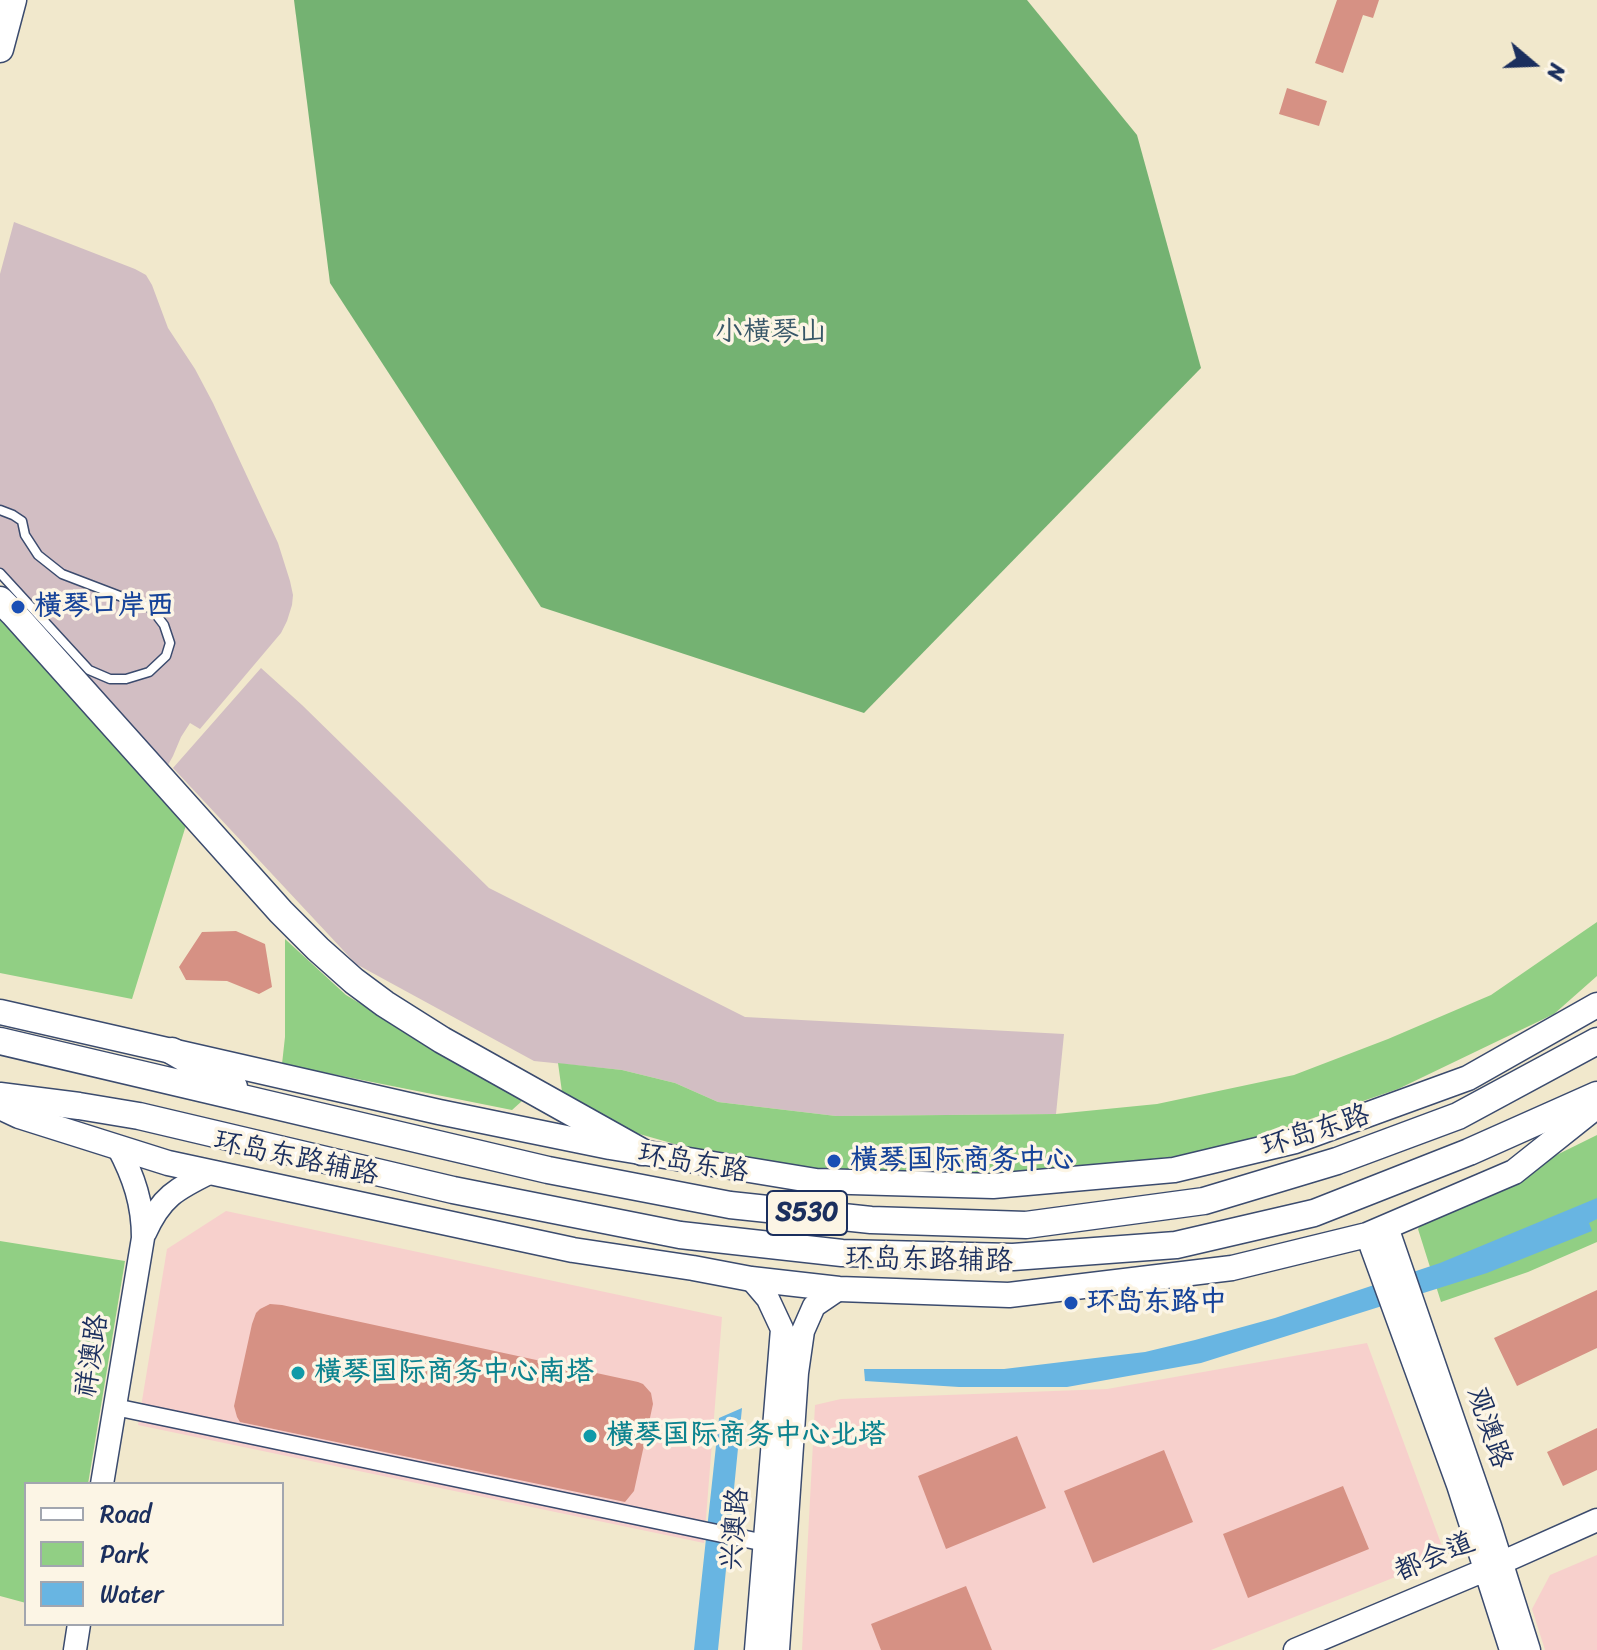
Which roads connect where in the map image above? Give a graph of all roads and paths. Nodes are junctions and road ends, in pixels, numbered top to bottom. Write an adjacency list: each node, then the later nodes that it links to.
1 (13, 0): 2 (main road)
2 (0, 49)
3 (0, 510): 4 (lane)
4 (0, 573)
5 (0, 600): 19 (main road)
6 (1597, 1005): 19 (main road)
7 (0, 1012): 11 (main road)
8 (0, 1041): 12 (main road, 环岛东路 / S530)
9 (1597, 1041): 15 (main road, 环岛东路 / S530)
10 (0, 1051): 12 (main road)
11 (172, 1051): 15 (main road); 19 (main road)
12 (58, 1055): 15 (main road, 环岛东路 / S530)
13 (1597, 1095): 14 (main road, S530)
14 (0, 1096)
15 (257, 1100)
16 (1597, 1106): 21 (main road, 环岛东路辅路)
17 (0, 1107): 18 (main road, 环岛东路辅路)
18 (118, 1147): 20 (main road, 环岛东路辅路); 22 (street, 祥澳路)
19 (642, 1152)
20 (211, 1172): 22 (street, 祥澳路); 23 (main road, 环岛东路辅路)
21 (1377, 1231): 24 (main road, 环岛东路辅路); 29 (street, 观澳路)
22 (143, 1238): 25 (street, 祥澳路)
23 (751, 1279): 24 (main road, 环岛东路辅路); 28 (street, 兴澳路)
24 (839, 1289): 33 (street, 兴澳路)
25 (115, 1407): 26 (street, 祥澳路); 28 (street)
26 (102, 1482)
27 (1597, 1520): 29 (street, 都会道)
28 (765, 1543): 32 (street, 兴澳路)
29 (1493, 1566): 34 (street, 都会道); 35 (street, 观澳路); 36 (street, 观澳路)
30 (79, 1626): 31 (street)
31 (75, 1650)
32 (756, 1650)
33 (778, 1650)
34 (1295, 1650)
35 (1511, 1650)
36 (1529, 1650)

